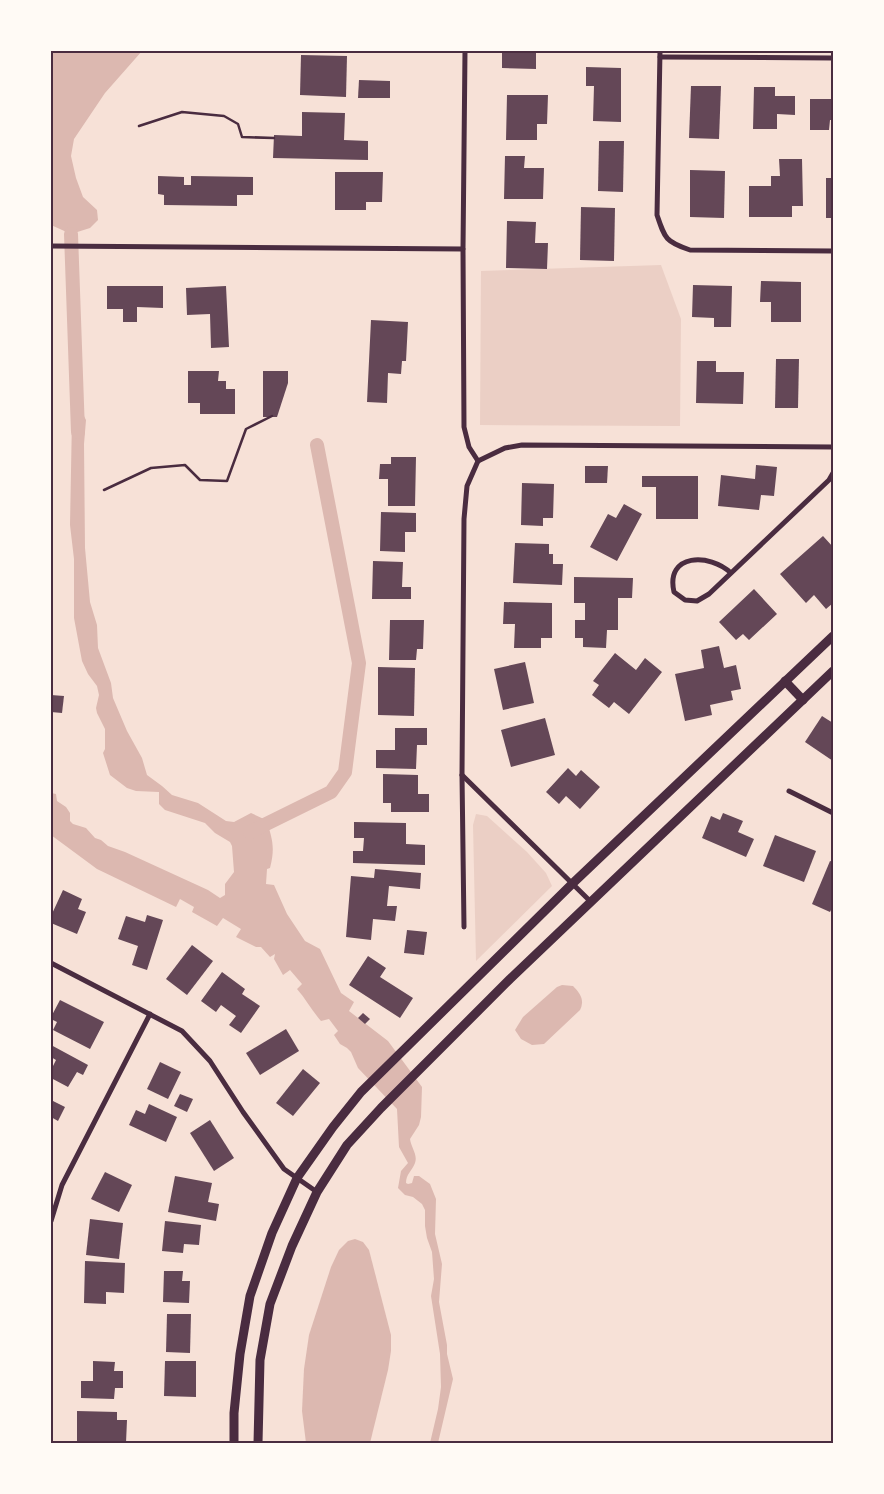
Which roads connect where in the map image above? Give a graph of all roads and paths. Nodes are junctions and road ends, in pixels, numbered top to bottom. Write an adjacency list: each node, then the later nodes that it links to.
1 (465, 51): 7 (street)
2 (660, 54): 3 (street); 8 (street)
3 (833, 58)
4 (139, 126): 5 (path)
5 (274, 138)
6 (52, 246): 7 (street)
7 (463, 249): 11 (street)
8 (833, 251)
9 (272, 416): 13 (path)
10 (833, 447): 11 (street)
11 (478, 461): 19 (street)
12 (833, 473): 14 (street)
13 (104, 490)
14 (731, 573): 14 (street)
15 (833, 636): 17 (main road)
16 (833, 671): 18 (main road)
17 (785, 681): 18 (main road); 22 (main road)
18 (803, 700): 23 (main road)
19 (462, 775): 22 (street); 24 (street)
20 (789, 791): 21 (street)
21 (833, 813)
22 (572, 884): 23 (street); 27 (main road)
23 (591, 902): 28 (main road)
24 (464, 927)
25 (51, 963): 26 (street)
26 (150, 1014): 27 (street); 29 (street)
27 (297, 1178): 28 (street); 30 (main road)
28 (317, 1192): 31 (main road)
29 (51, 1221)
30 (234, 1443)
31 (258, 1443)

